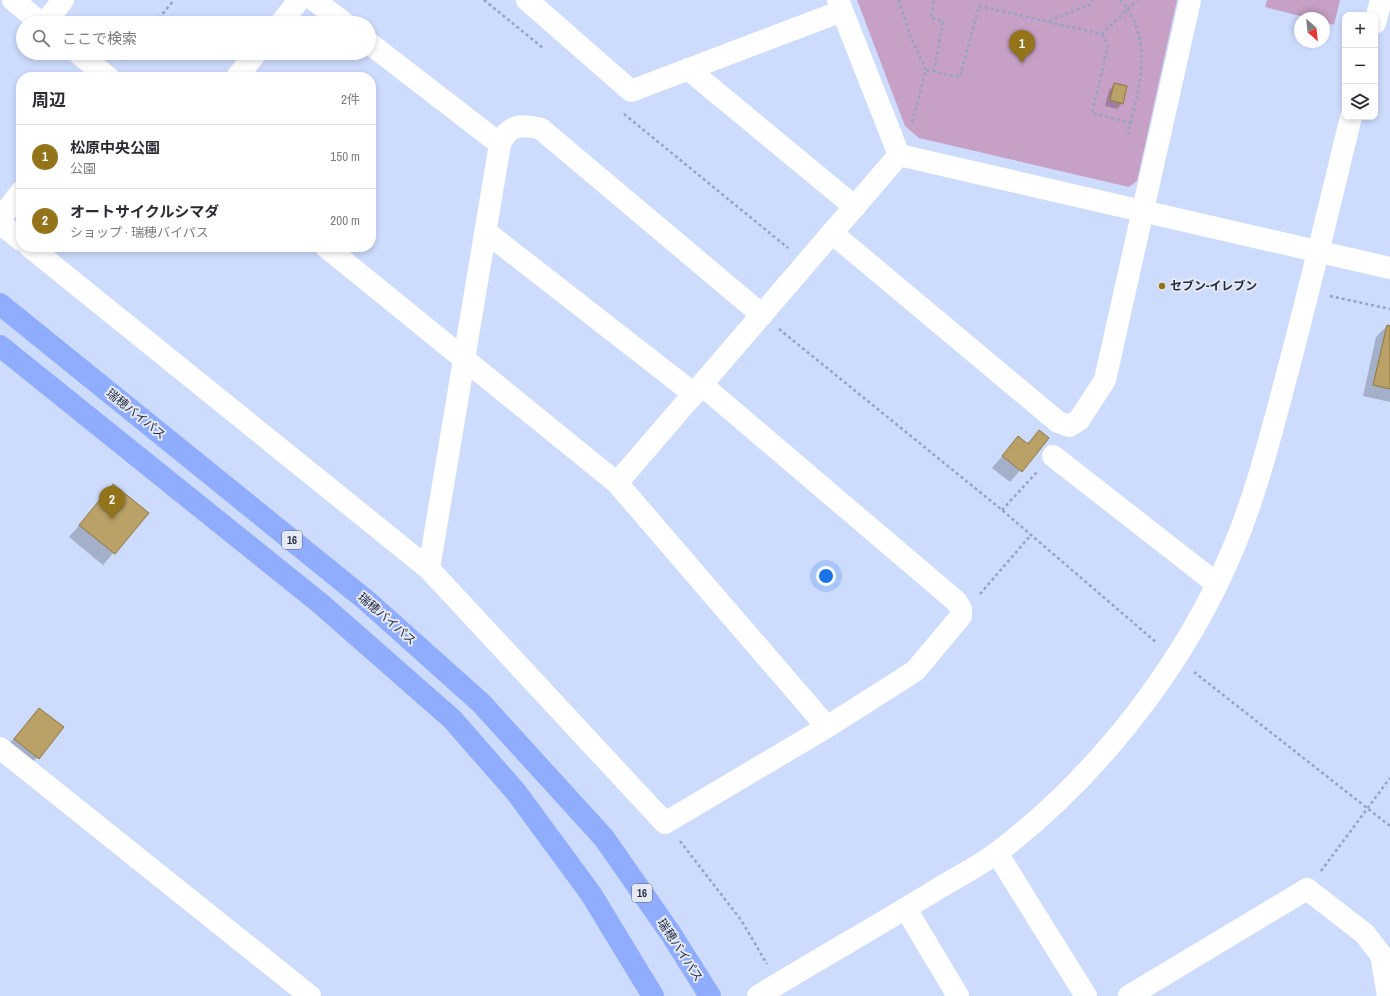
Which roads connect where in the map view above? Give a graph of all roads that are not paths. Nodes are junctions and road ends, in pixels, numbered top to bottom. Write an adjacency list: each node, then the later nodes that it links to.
1 (13, 0): 10 (street)
2 (63, 0): 11 (street)
3 (299, 0): 12 (street)
4 (314, 0): 13 (street)
5 (1190, 0): 25 (street)
6 (1381, 0): 9 (street)
7 (535, 1): 17 (street)
8 (840, 5): 17 (street); 22 (street)
9 (1378, 12)
10 (32, 16)
11 (50, 16)
12 (286, 16)
13 (335, 16)
14 (376, 48): 21 (street)
15 (87, 60): 18 (street)
16 (250, 60): 19 (street)
17 (688, 70): 24 (street)
18 (102, 72)
19 (241, 72)
20 (1350, 120): 31 (street)
21 (500, 144): 28 (street); 36 (street)
22 (901, 156): 24 (street); 25 (street)
23 (16, 198): 26 (street)
24 (855, 207): 29 (street)
25 (1144, 210): 29 (street); 31 (street)
26 (0, 219)
27 (0, 223): 30 (street)
28 (486, 232): 38 (street); 39 (street)
29 (832, 233): 36 (street)
30 (16, 236)
31 (1318, 251): 34 (street); 43 (street)
32 (36, 252): 42 (street)
33 (332, 252): 38 (street)
34 (1390, 268)
35 (0, 304): 50 (highway, 瑞穂バイパス / 16)
36 (762, 315): 39 (street)
37 (0, 346): 49 (highway)
38 (465, 360): 41 (street); 42 (street)
39 (698, 390): 41 (street); 44 (street)
40 (1052, 456): 43 (street)
41 (617, 483): 44 (street)
42 (428, 569): 44 (street)
43 (1217, 584): 46 (street)
44 (827, 728)
45 (0, 748): 48 (street)
46 (997, 853): 47 (street); 53 (street)
47 (906, 909): 51 (street); 52 (street)
48 (310, 996)
49 (653, 996)
50 (710, 996)
51 (758, 996)
52 (958, 996)
53 (1086, 996)
54 (1129, 996): 55 (street)
55 (1388, 996)

